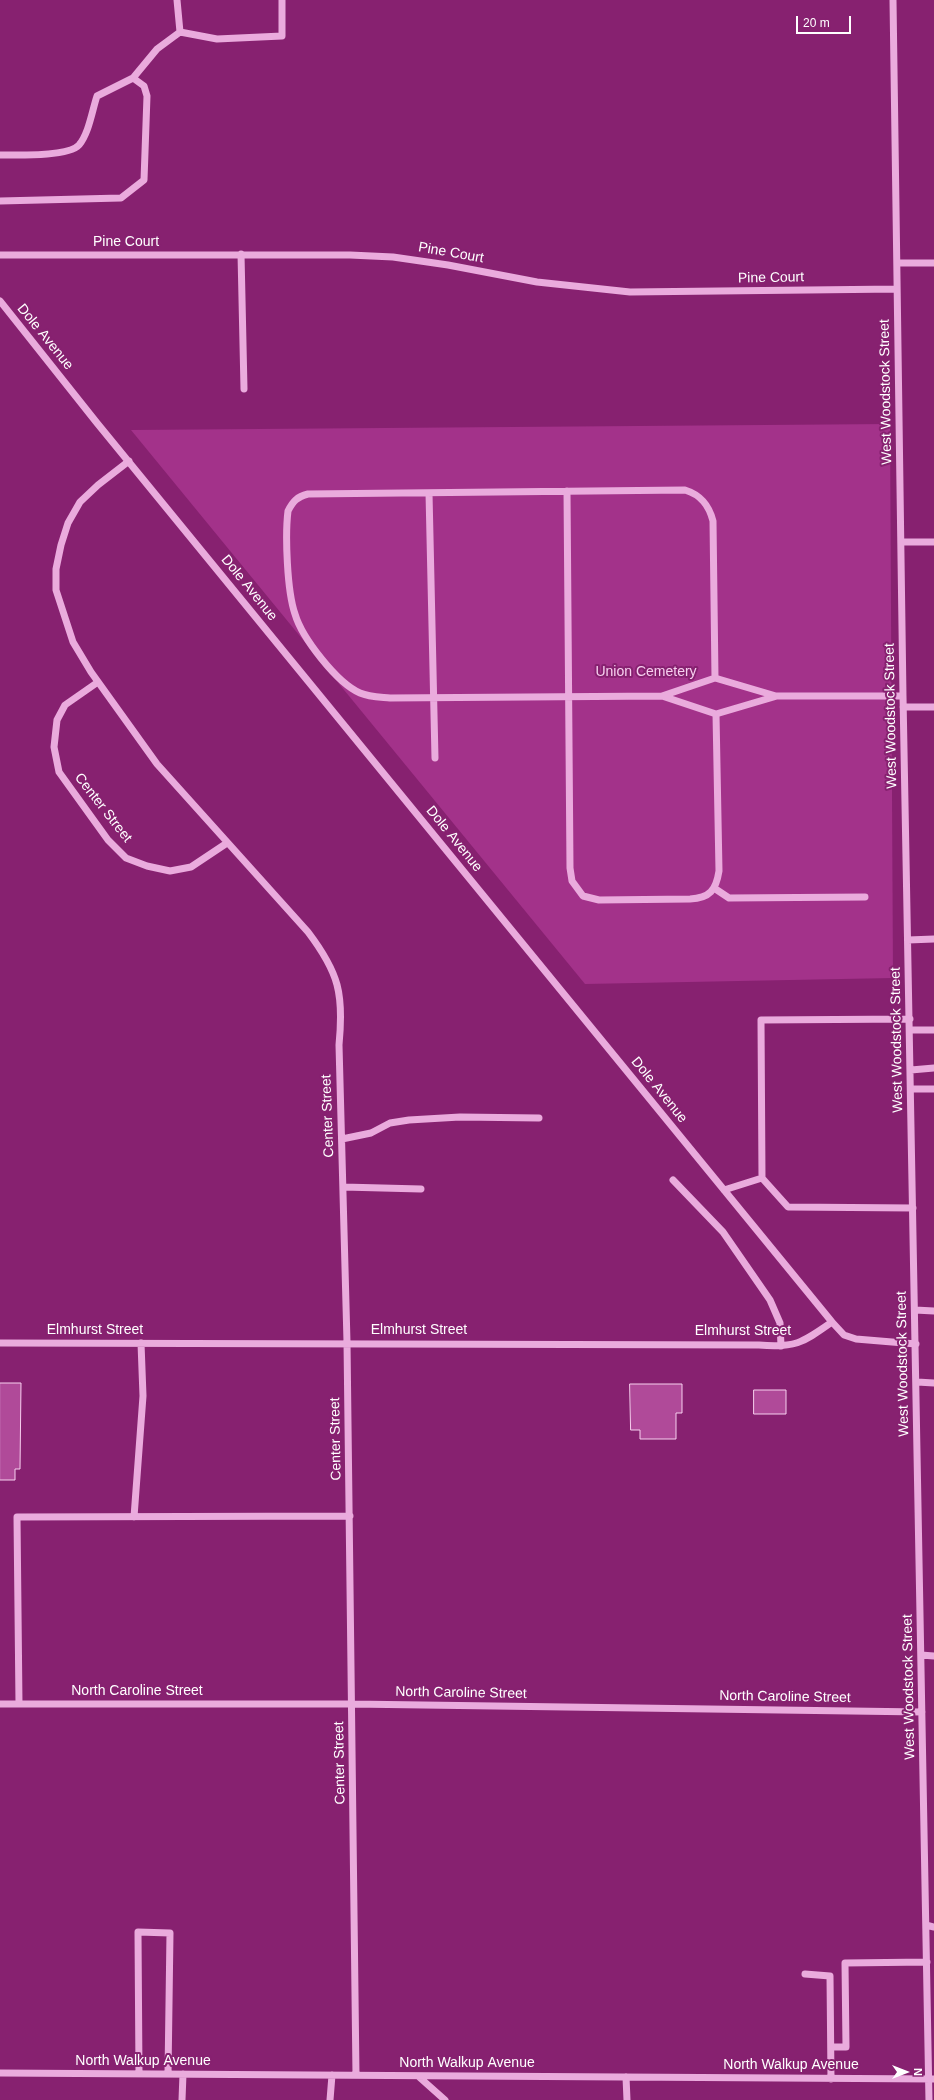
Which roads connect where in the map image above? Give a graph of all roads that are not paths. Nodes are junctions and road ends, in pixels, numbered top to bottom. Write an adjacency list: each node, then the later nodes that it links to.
1 (177, 0): 4 (street)
2 (282, 0): 4 (street)
3 (893, 0): 10 (street, West Woodstock Street)
4 (180, 32): 5 (street)
5 (133, 78): 6 (street); 7 (street)
6 (0, 156)
7 (0, 201)
8 (241, 254): 9 (street, Pine Court); 12 (street, Pine Court); 14 (street)
9 (0, 255)
10 (897, 263): 11 (street); 12 (street, West Woodstock Street)
11 (934, 263)
12 (897, 289): 18 (street, West Woodstock Street)
13 (0, 301): 15 (street, Dole Avenue)
14 (244, 389)
15 (128, 462): 21 (street, Center Street); 49 (street, Dole Avenue)
16 (567, 491): 17 (street); 20 (street); 22 (street)
17 (429, 493): 26 (street); 26 (street)
18 (901, 542): 19 (street); 25 (street, West Woodstock Street)
19 (934, 542)
20 (715, 678): 23 (street); 24 (street)
21 (98, 682): 31 (street, Center Street); 31 (street, Center Street)
22 (570, 696): 23 (street); 26 (street); 32 (street)
23 (662, 696): 29 (street)
24 (777, 696): 25 (street); 29 (street)
25 (903, 696): 27 (street, West Woodstock Street)
26 (434, 697): 30 (street)
27 (903, 707): 28 (street); 35 (street, West Woodstock Street)
28 (934, 707)
29 (716, 714): 32 (street)
30 (435, 758)
31 (228, 843): 44 (street, Center Street)
32 (714, 888): 33 (street)
33 (865, 897)
34 (934, 939): 35 (street)
35 (908, 940): 36 (street, West Woodstock Street)
36 (910, 1019): 37 (street, West Woodstock Street); 45 (street)
37 (910, 1030): 38 (street); 40 (street, West Woodstock Street)
38 (934, 1030)
39 (934, 1068): 40 (street)
40 (911, 1070): 41 (street, West Woodstock Street)
41 (911, 1089): 42 (street); 50 (street, West Woodstock Street)
42 (934, 1089)
43 (539, 1118): 44 (street)
44 (342, 1139): 47 (street, Center Street)
45 (762, 1178): 49 (street); 50 (street)
46 (673, 1180): 58 (street)
47 (343, 1187): 48 (street); 54 (street, Center Street)
48 (421, 1189)
49 (724, 1190): 53 (street, Dole Avenue)
50 (913, 1208): 51 (street, West Woodstock Street)
51 (915, 1310): 52 (street); 57 (street, West Woodstock Street)
52 (934, 1311)
53 (832, 1322): 57 (street, Dole Avenue); 58 (street, Elmhurst Street)
54 (347, 1342): 56 (street, Elmhurst Street); 58 (street, Elmhurst Street); 61 (street, Center Street)
55 (0, 1343): 56 (street, Elmhurst Street)
56 (141, 1343): 62 (street)
57 (916, 1344): 59 (street, West Woodstock Street)
58 (780, 1346)
59 (916, 1382): 60 (street); 63 (street, West Woodstock Street)
60 (934, 1383)
61 (350, 1516): 62 (street); 67 (street, Center Street)
62 (134, 1517): 66 (street)
63 (921, 1655): 64 (street); 68 (street, West Woodstock Street)
64 (934, 1656)
65 (0, 1704): 66 (street, North Caroline Street)
66 (19, 1704): 67 (street, North Caroline Street)
67 (352, 1704): 68 (street, North Caroline Street); 79 (street, Center Street)
68 (922, 1712): 69 (street, West Woodstock Street)
69 (926, 1925): 70 (street); 71 (street, West Woodstock Street)
70 (934, 1927)
71 (926, 1962): 73 (street); 83 (street, West Woodstock Street)
72 (804, 1974): 73 (street)
73 (831, 2047): 82 (street)
74 (0, 2073): 75 (street, North Walkup Avenue)
75 (139, 2074): 76 (street, North Walkup Avenue); 76 (street)
76 (168, 2074): 77 (street, North Walkup Avenue)
77 (183, 2074): 78 (street, North Walkup Avenue); 84 (street)
78 (332, 2075): 79 (street, North Walkup Avenue); 85 (street)
79 (356, 2075): 80 (street, North Walkup Avenue)
80 (418, 2076): 81 (street, North Walkup Avenue); 86 (street)
81 (626, 2077): 82 (street, North Walkup Avenue); 87 (street)
82 (831, 2079): 83 (street, North Walkup Avenue)
83 (931, 2079): 88 (street, West Woodstock Street)
84 (182, 2100)
85 (330, 2100)
86 (445, 2100)
87 (627, 2100)
88 (929, 2100)

